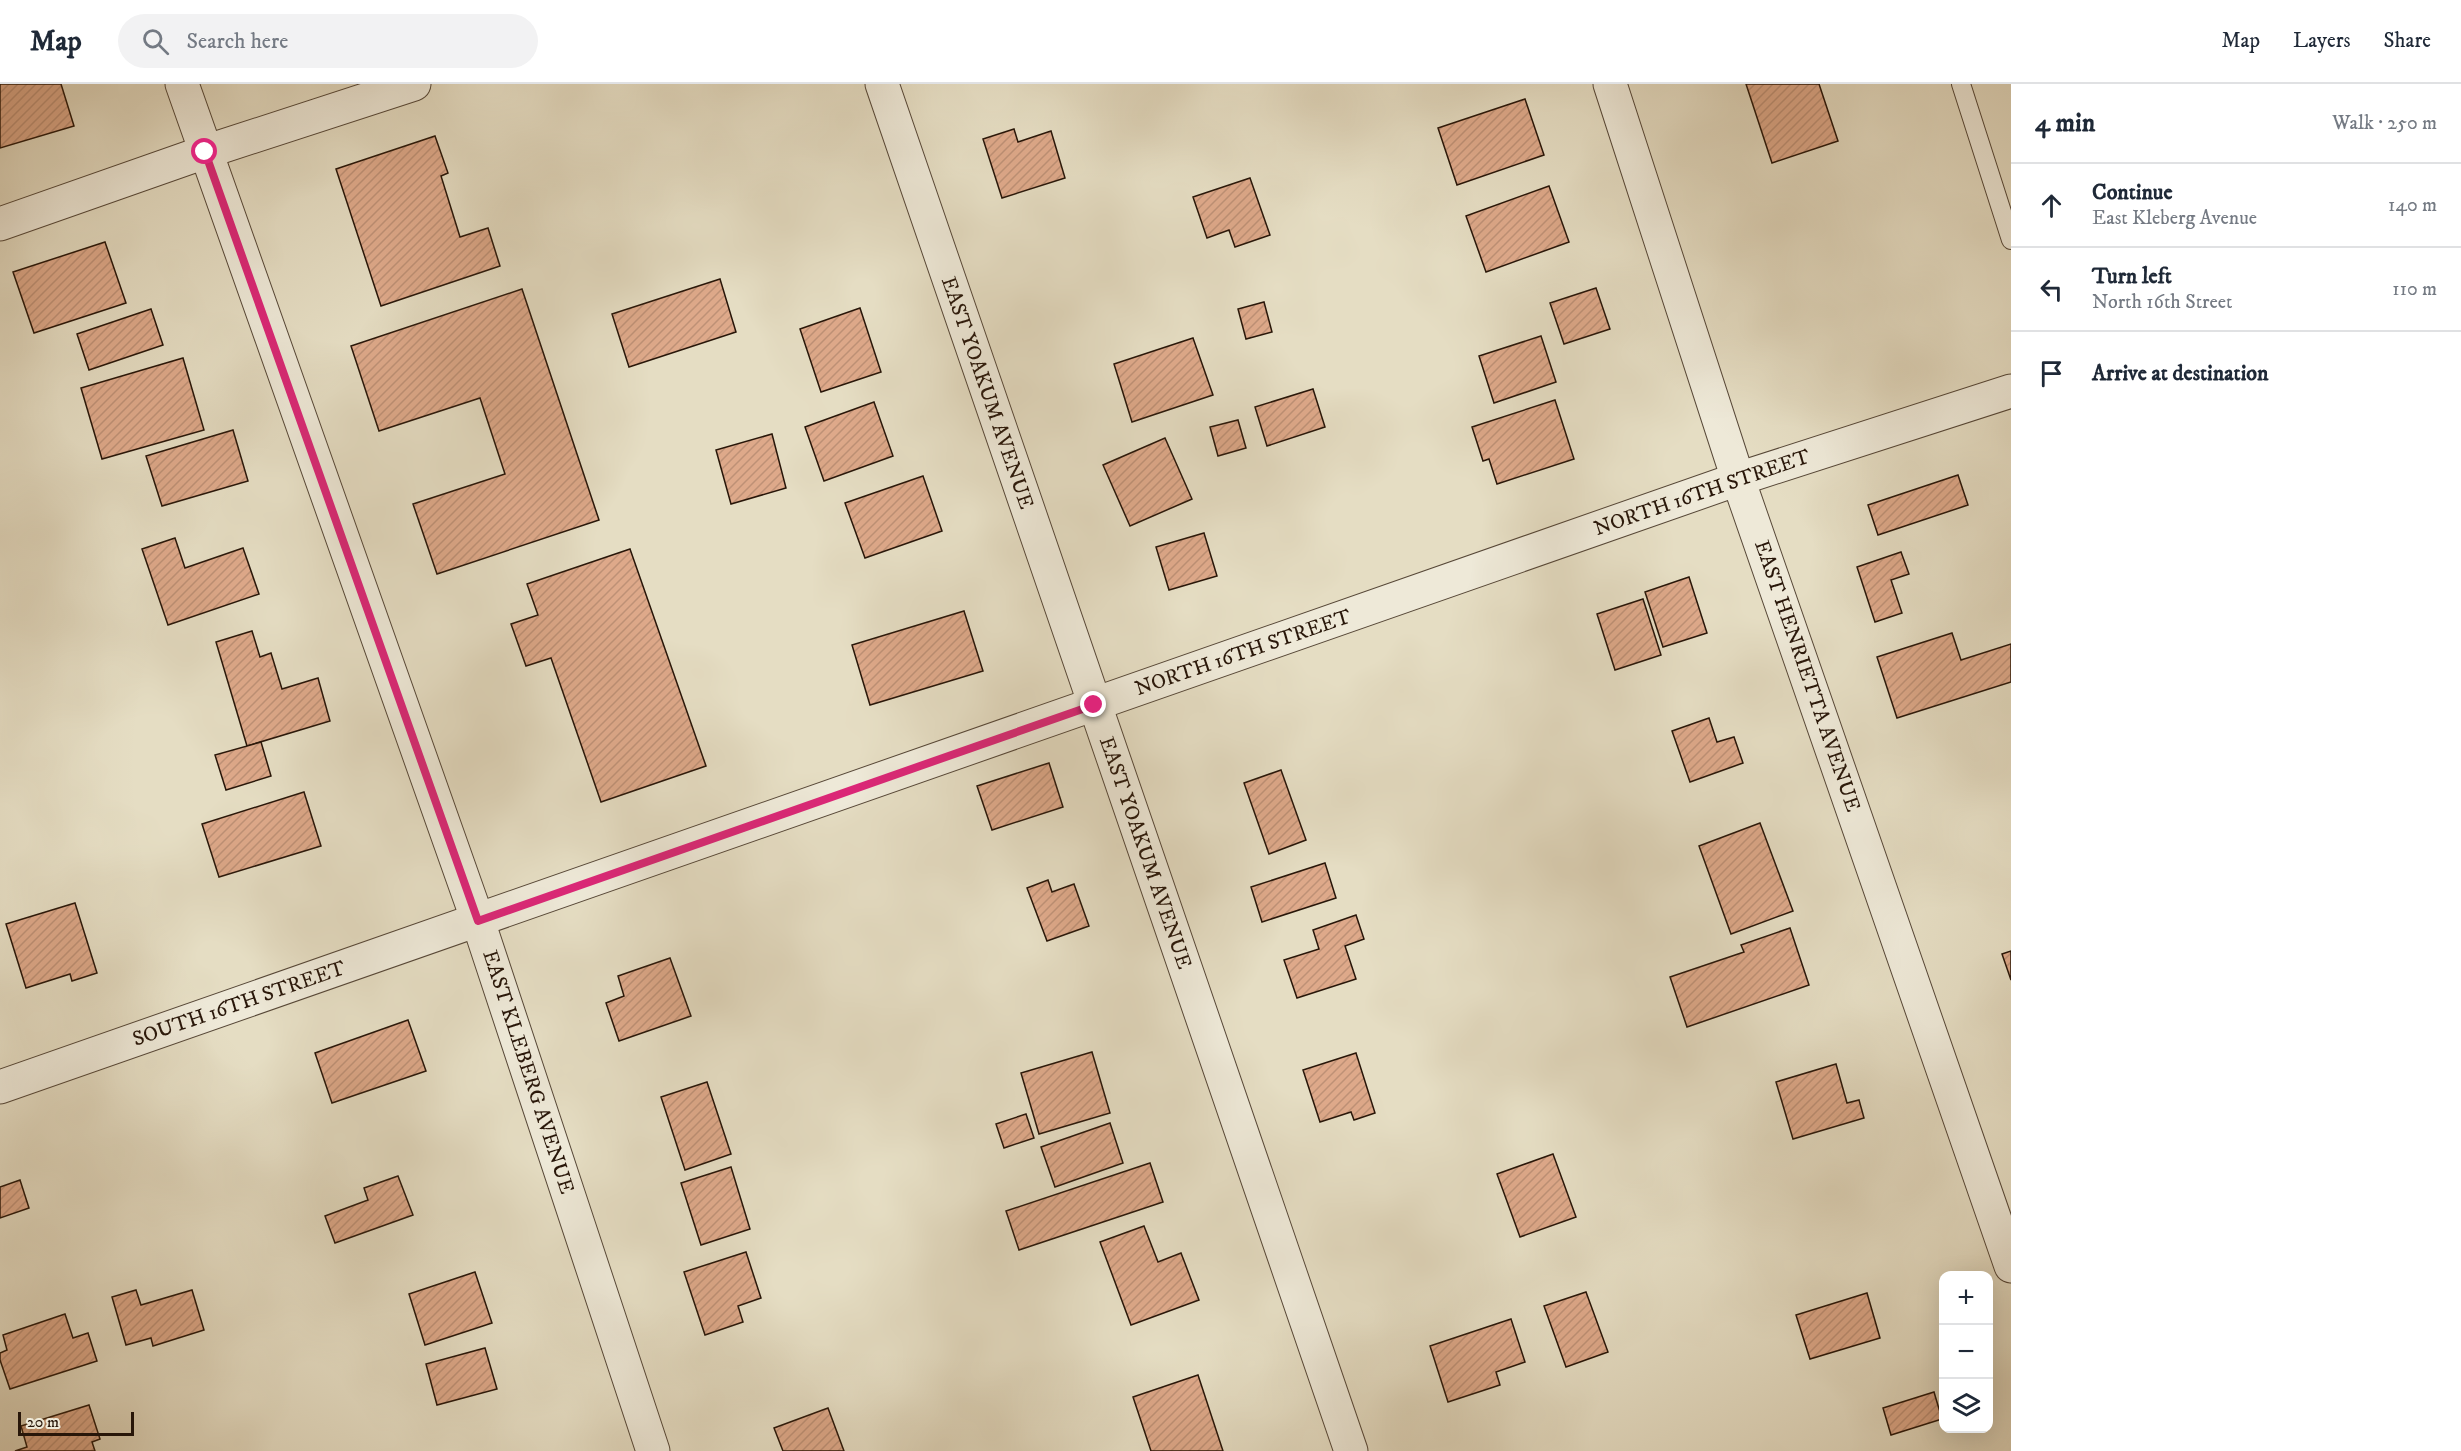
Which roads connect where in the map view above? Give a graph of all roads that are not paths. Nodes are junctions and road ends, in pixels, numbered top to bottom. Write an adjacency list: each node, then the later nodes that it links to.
1 (182, 84): 6 (street, EAST KLEBERG AVENUE)
2 (414, 84): 6 (street)
3 (882, 84): 11 (street, EAST YOAKUM AVENUE)
4 (1610, 84): 10 (street, EAST HENRIETTA AVENUE)
5 (1961, 84): 8 (lane)
6 (205, 152): 7 (street); 12 (street, EAST KLEBERG AVENUE)
7 (0, 224)
8 (2011, 240)
9 (2011, 391): 10 (street, NORTH 16TH STREET)
10 (1738, 479): 11 (street, NORTH 16TH STREET); 14 (street, EAST HENRIETTA AVENUE)
11 (1094, 705): 12 (street, NORTH 16TH STREET); 16 (street, EAST YOAKUM AVENUE)
12 (478, 921): 13 (street, SOUTH 16TH STREET); 15 (street, EAST KLEBERG AVENUE)
13 (0, 1087)
14 (2011, 1266)
15 (653, 1451)
16 (1351, 1451)

